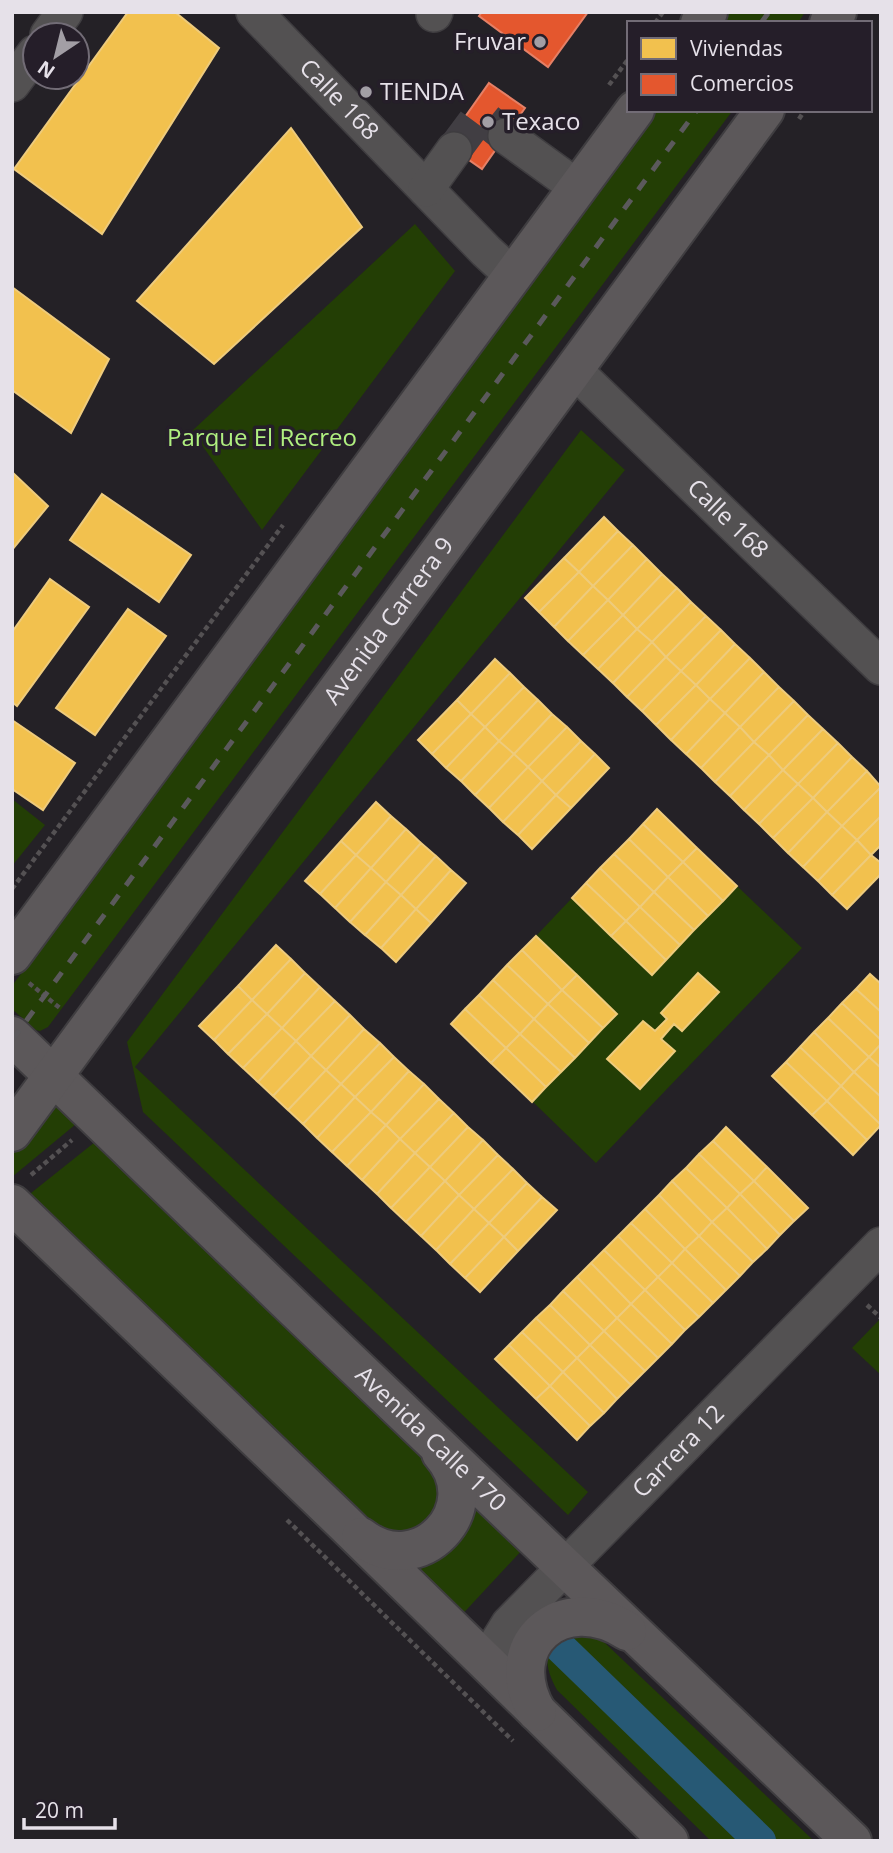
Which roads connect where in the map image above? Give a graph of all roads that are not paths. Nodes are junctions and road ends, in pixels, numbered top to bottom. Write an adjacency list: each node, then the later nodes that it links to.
1 (254, 12): 7 (street, Calle 168)
2 (634, 112): 6 (main road)
3 (764, 112): 9 (main road, Avenida Carrera 9)
4 (506, 136): 6 (street)
5 (454, 150): 7 (street)
6 (578, 188): 8 (main road)
7 (426, 190): 8 (street, Calle 168)
8 (513, 276): 11 (main road)
9 (574, 370): 10 (street, Calle 168); 13 (main road, Avenida Carrera 9)
10 (881, 667)
11 (18, 967)
12 (12, 1036): 13 (main road, Avenida Calle 170)
13 (54, 1076): 14 (main road, Avenida Carrera 9); 19 (main road, Avenida Calle 170)
14 (12, 1132)
15 (19, 1192): 17 (main road)
16 (12, 1237): 17 (main road)
17 (53, 1244): 20 (main road)
18 (881, 1245): 21 (street, Carrera 12)
19 (416, 1424): 20 (main road); 21 (main road, Avenida Calle 170)
20 (343, 1522): 23 (main road)
21 (565, 1567): 22 (main road, Avenida Calle 170); 23 (street, Carrera 12)
22 (644, 1642): 24 (main road); 26 (main road, Avenida Calle 170)
23 (491, 1667): 24 (main road)
24 (538, 1714): 25 (main road)
25 (669, 1841)
26 (852, 1841)

